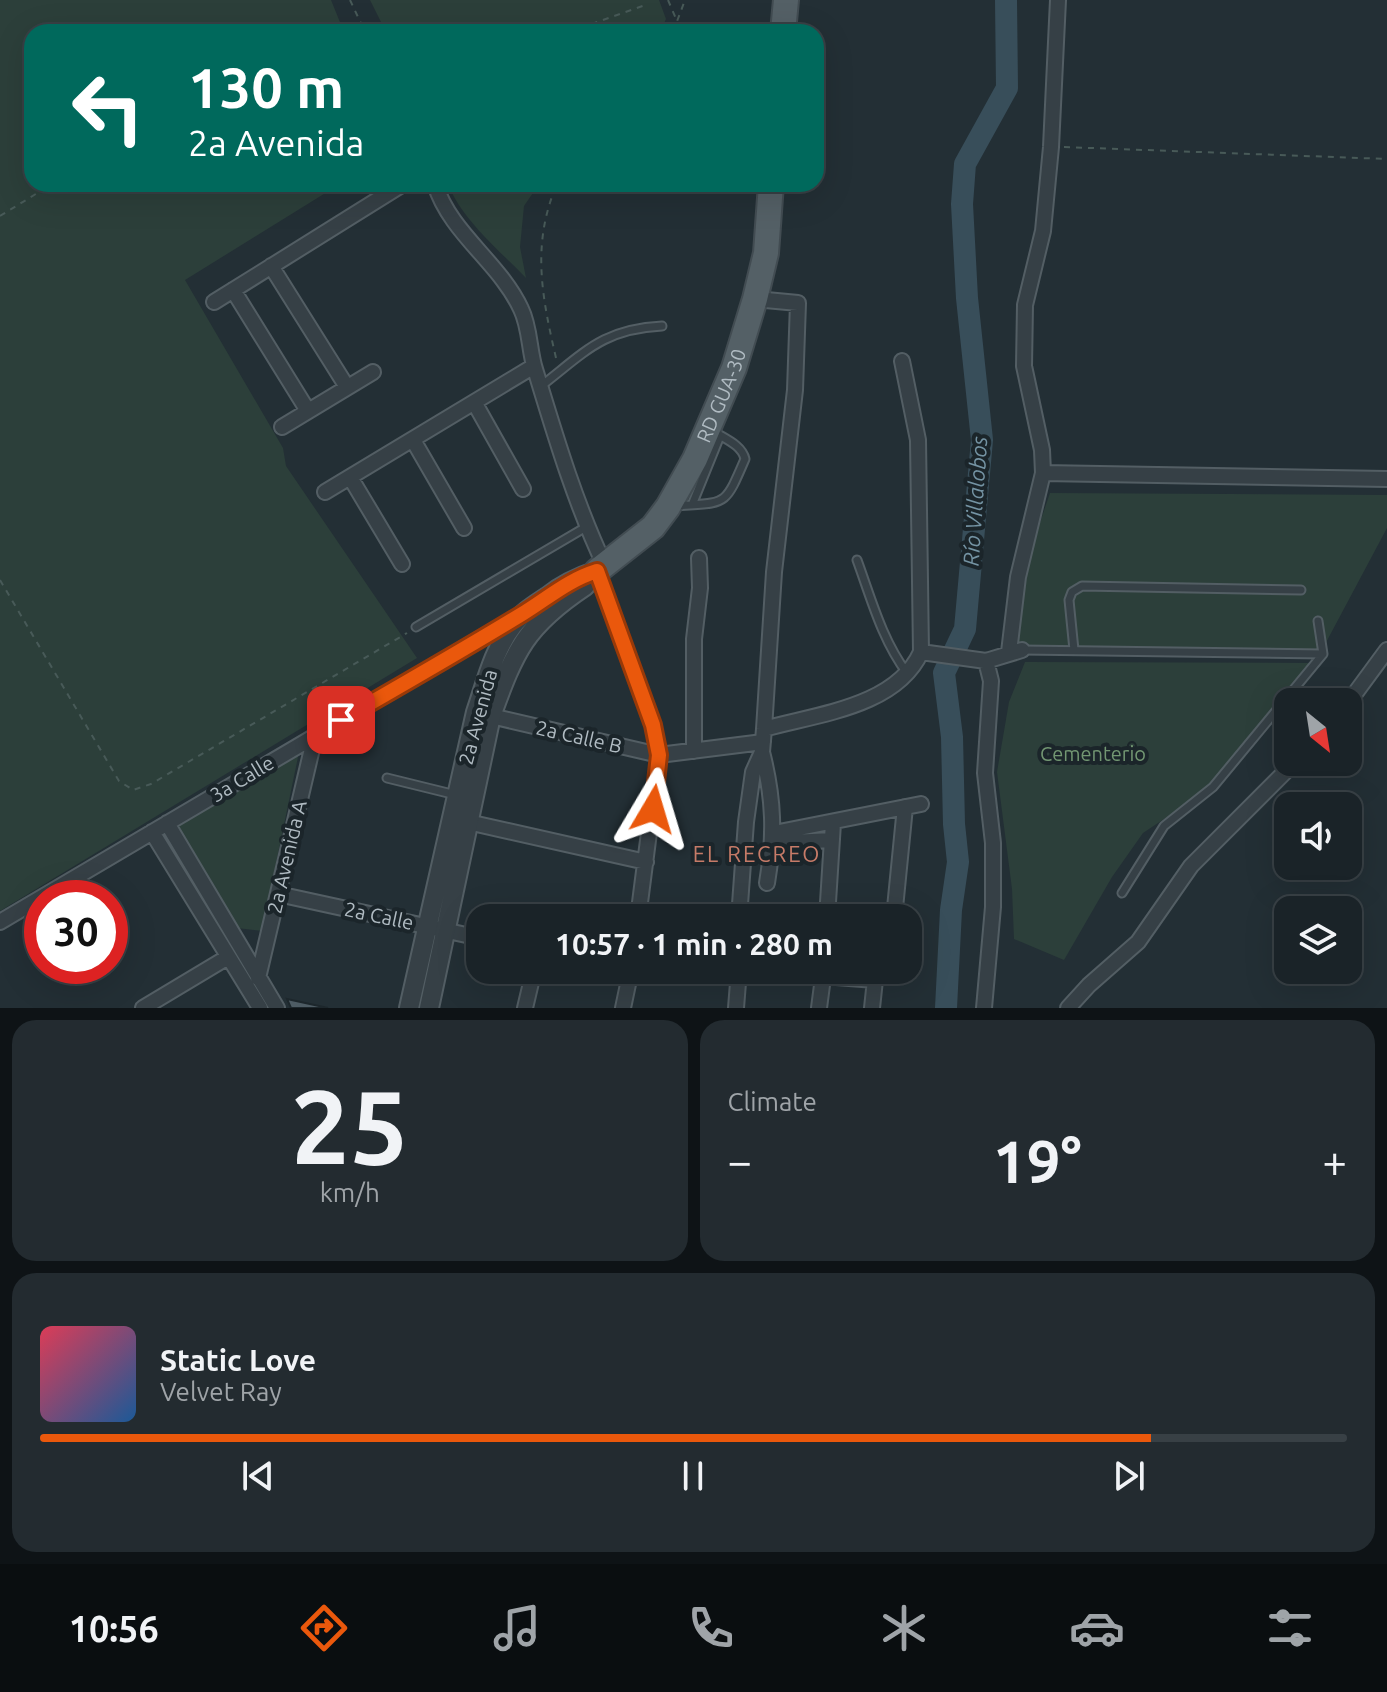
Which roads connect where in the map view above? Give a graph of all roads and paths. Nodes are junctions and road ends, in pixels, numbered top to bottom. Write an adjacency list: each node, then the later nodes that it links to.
1 (350, 0): 8 (path)
2 (668, 0): 7 (path)
3 (685, 0): 7 (path)
4 (786, 0): 11 (main road)
5 (1058, 0): 12 (street)
6 (648, 4): 9 (path)
7 (677, 21): 10 (path)
8 (361, 24)
9 (592, 24)
10 (676, 24)
11 (784, 24)
12 (1051, 147): 13 (path); 36 (street)
13 (1387, 159)
14 (39, 192): 19 (path)
15 (390, 192): 20 (street)
16 (437, 192): 26 (street)
17 (553, 192): 27 (path)
18 (770, 192): 22 (main road, RD GUA-30)
19 (0, 216)
20 (271, 266): 21 (street); 30 (street)
21 (233, 290): 23 (street); 32 (street)
22 (755, 299): 34 (main road, RD GUA-30); 63 (street)
23 (214, 302)
24 (662, 326): 27 (lane)
25 (902, 361): 56 (street)
26 (534, 366): 29 (street); 31 (street)
27 (560, 371): 29 (lane)
28 (373, 372): 30 (street)
29 (541, 386): 42 (street)
30 (347, 387): 32 (street)
31 (474, 402): 35 (street); 39 (street)
32 (308, 411): 33 (street)
33 (282, 427)
34 (714, 432): 41 (main road, RD GUA-30); 41 (lane)
35 (413, 440): 37 (street); 43 (street)
36 (1043, 473): 38 (street); 55 (street)
37 (350, 477): 40 (street); 46 (street)
38 (1387, 479)
39 (523, 489)
40 (325, 492)
41 (680, 506): 47 (main road, RD GUA-30)
42 (586, 527): 47 (street); 52 (lane)
43 (464, 528)
44 (699, 558): 64 (street)
45 (857, 560): 59 (lane)
46 (402, 564)
47 (601, 568): 50 (street, 2a Avenida); 65 (street)
48 (0, 580): 52 (path)
49 (1301, 590): 53 (lane)
50 (531, 618): 61 (street, 2a Avenida); 62 (street, 3a Calle); 68 (street, 2a Avenida)
51 (1318, 621): 57 (lane)
52 (416, 627)
53 (1074, 650): 55 (lane); 57 (lane)
54 (1387, 650): 60 (street)
55 (1016, 651): 58 (street)
56 (921, 652): 58 (street); 59 (street, 2a Calle B)
57 (1323, 654): 80 (lane)
58 (983, 661): 108 (street)
59 (907, 673): 63 (street, 2a Calle B)
60 (1359, 688)
61 (491, 716): 65 (street, 2a Calle B); 71 (street, 2a Avenida)
62 (315, 736): 72 (street, 3a Calle); 81 (street, 2a Avenida A)
63 (763, 741): 64 (street, 2a Calle B); 75 (street); 83 (street)
64 (694, 751): 65 (street, 2a Calle B)
65 (659, 755): 77 (street)
66 (1281, 776): 109 (street)
67 (387, 778): 68 (lane)
68 (458, 796): 71 (street, 2a Avenida)
69 (921, 804): 70 (street)
70 (905, 807): 73 (street); 85 (street)
71 (460, 821): 77 (street); 88 (street, 2a Avenida); 89 (street, 2a Avenida)
72 (167, 823): 74 (street, 3a Calle); 92 (street)
73 (833, 823): 75 (street); 76 (street)
74 (152, 832): 78 (street, 3a Calle); 91 (street)
75 (774, 838): 76 (street); 79 (street)
76 (832, 840): 84 (street)
77 (646, 862): 82 (street)
78 (77, 880)
79 (767, 883)
80 (1122, 893)
81 (278, 894): 88 (street, 2a Calle); 92 (street, 2a Avenida A)
82 (640, 904)
83 (740, 904)
84 (828, 904)
85 (895, 904)
86 (24, 910): 87 (street, 3a Calle)
87 (0, 922)
88 (426, 926): 89 (street, 2a Calle); 101 (street, 2a Avenida)
89 (446, 930): 90 (street, 2a Calle); 102 (street, 2a Avenida)
90 (466, 935)
91 (228, 957): 98 (street); 99 (street)
92 (258, 978): 100 (street)
93 (531, 984): 103 (street)
94 (626, 984): 104 (street)
95 (738, 984): 105 (street)
96 (822, 984): 106 (street)
97 (876, 984): 107 (street)
98 (143, 1008)
99 (260, 1008)
100 (277, 1008)
101 (409, 1008)
102 (429, 1008)
103 (525, 1008)
104 (623, 1008)
105 (736, 1008)
106 (819, 1008)
107 (872, 1008)
108 (984, 1008)
109 (1068, 1008)

